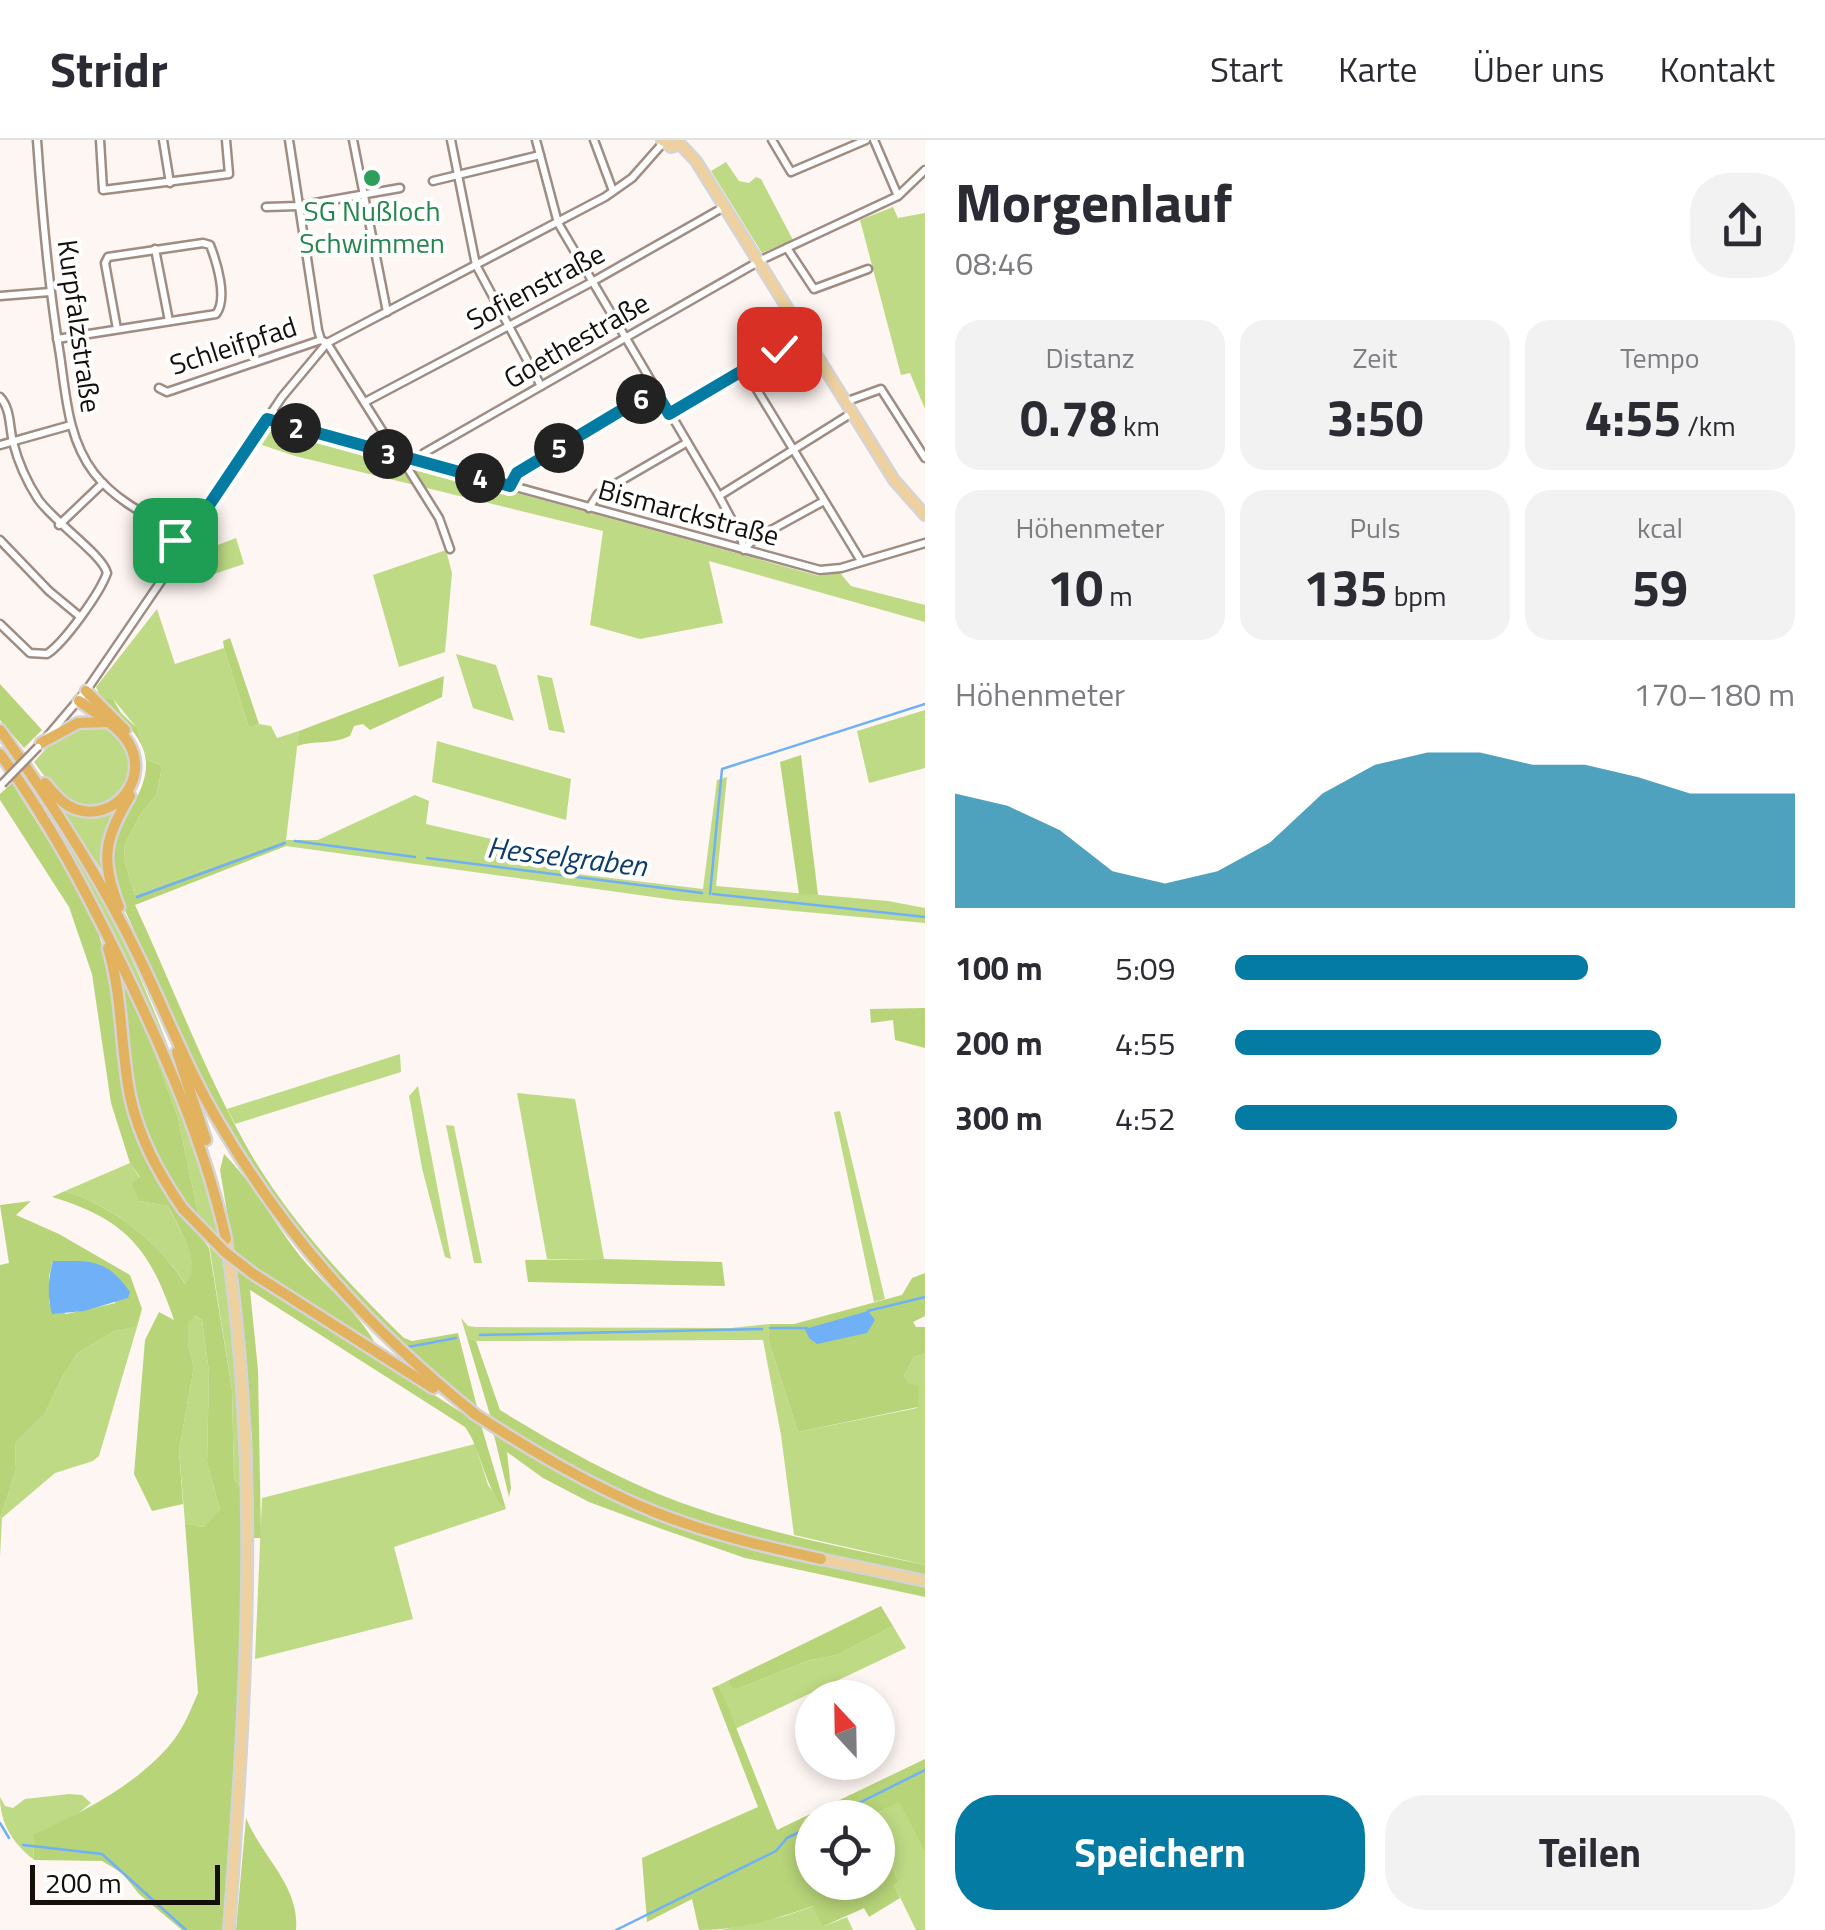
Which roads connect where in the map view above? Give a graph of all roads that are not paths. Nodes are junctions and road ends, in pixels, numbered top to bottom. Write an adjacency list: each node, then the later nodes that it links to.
1 (37, 140): 34 (street, Kurpfalzstraße)
2 (100, 140): 19 (street)
3 (163, 140): 19 (street)
4 (226, 140): 19 (street)
5 (289, 140): 24 (street)
6 (354, 140): 22 (street)
7 (451, 140): 17 (street)
8 (536, 140): 15 (street)
9 (594, 140): 21 (street)
10 (772, 140): 11 (street)
11 (866, 140)
12 (874, 140): 23 (street)
13 (663, 141): 14 (main road); 21 (street, Schleifpfad)
14 (682, 142): 25 (main road)
15 (540, 155): 17 (street); 27 (street)
16 (925, 170): 23 (street, Goethestraße)
17 (458, 176): 18 (street); 31 (street)
18 (434, 182)
19 (170, 183)
20 (400, 188): 22 (street)
21 (614, 191): 27 (street, Schleifpfad)
22 (365, 194): 24 (street); 36 (street)
23 (898, 196): 28 (street, Goethestraße)
24 (298, 206): 26 (street); 42 (street)
25 (725, 206): 30 (main road); 33 (street, Sofienstraße)
26 (266, 207)
27 (558, 224): 31 (street, Schleifpfad); 33 (street)
28 (787, 248): 30 (street, Goethestraße); 32 (street)
29 (156, 249): 37 (street); 37 (street); 39 (street)
30 (759, 262): 40 (street, Goethestraße); 50 (main road)
31 (476, 265): 36 (street, Schleifpfad); 38 (street)
32 (868, 270)
33 (592, 282): 38 (street, Sofienstraße); 40 (street)
34 (50, 292): 35 (street); 41 (street, Kurpfalzstraße)
35 (0, 296)
36 (388, 312): 42 (street, Schleifpfad)
37 (169, 322): 39 (street)
38 (509, 326): 45 (street); 49 (street, Sofienstraße)
39 (118, 329): 41 (street)
40 (625, 338): 45 (street, Goethestraße); 47 (street)
41 (57, 339): 54 (street, Kurpfalzstraße)
42 (324, 342): 46 (street, Schleifpfad); 49 (street); 53 (street)
43 (779, 349): 44 (street)
44 (745, 370): 51 (street); 58 (street)
45 (541, 386): 62 (street, Goethestraße)
46 (159, 388)
47 (655, 390): 51 (street); 64 (street)
48 (0, 397): 55 (street)
49 (365, 402): 59 (street)
50 (845, 402): 52 (main road); 60 (street)
51 (669, 414): 56 (street)
52 (852, 414): 58 (street); 68 (main road)
53 (267, 419): 59 (street, Bismarckstraße); 69 (street)
54 (71, 425): 55 (street); 63 (street, Kurpfalzstraße)
55 (13, 442): 57 (street); 70 (street)
56 (686, 444): 65 (street); 67 (street)
57 (0, 445)
58 (794, 450): 65 (street); 66 (street)
59 (386, 453): 61 (street, Bismarckstraße)
60 (925, 458)
61 (406, 459): 62 (street, Bismarckstraße); 75 (street)
62 (420, 462): 64 (street, Bismarckstraße)
63 (103, 484): 70 (street); 71 (street, Kurpfalzstraße)
64 (510, 486): 67 (street, Bismarckstraße)
65 (719, 496): 76 (street)
66 (824, 501): 76 (street); 77 (street)
67 (589, 508): 76 (street, Bismarckstraße)
68 (924, 513)
69 (197, 523): 71 (street); 74 (street)
70 (60, 525): 78 (street)
71 (175, 531): 74 (street)
72 (0, 540): 78 (street)
73 (925, 543): 77 (street, Bismarckstraße)
74 (183, 549): 80 (street)
75 (450, 549)
76 (744, 550): 77 (street, Bismarckstraße)
77 (861, 561)
78 (78, 616): 79 (street)
79 (0, 624)
80 (83, 696): 81 (highway); 83 (street); 87 (highway)
81 (108, 722): 82 (highway); 83 (highway)
82 (0, 729): 87 (highway)
83 (39, 745): 85 (street, bridge)
84 (1, 756): 86 (highway)
85 (1, 785)
86 (93, 905): 89 (highway); 90 (highway, bridge)
87 (133, 945): 88 (highway)
88 (148, 975): 89 (highway); 90 (highway)
89 (226, 1239): 93 (main road)
90 (475, 1414): 91 (highway)
91 (821, 1559): 92 (main road)
92 (925, 1581)
93 (229, 1930)

